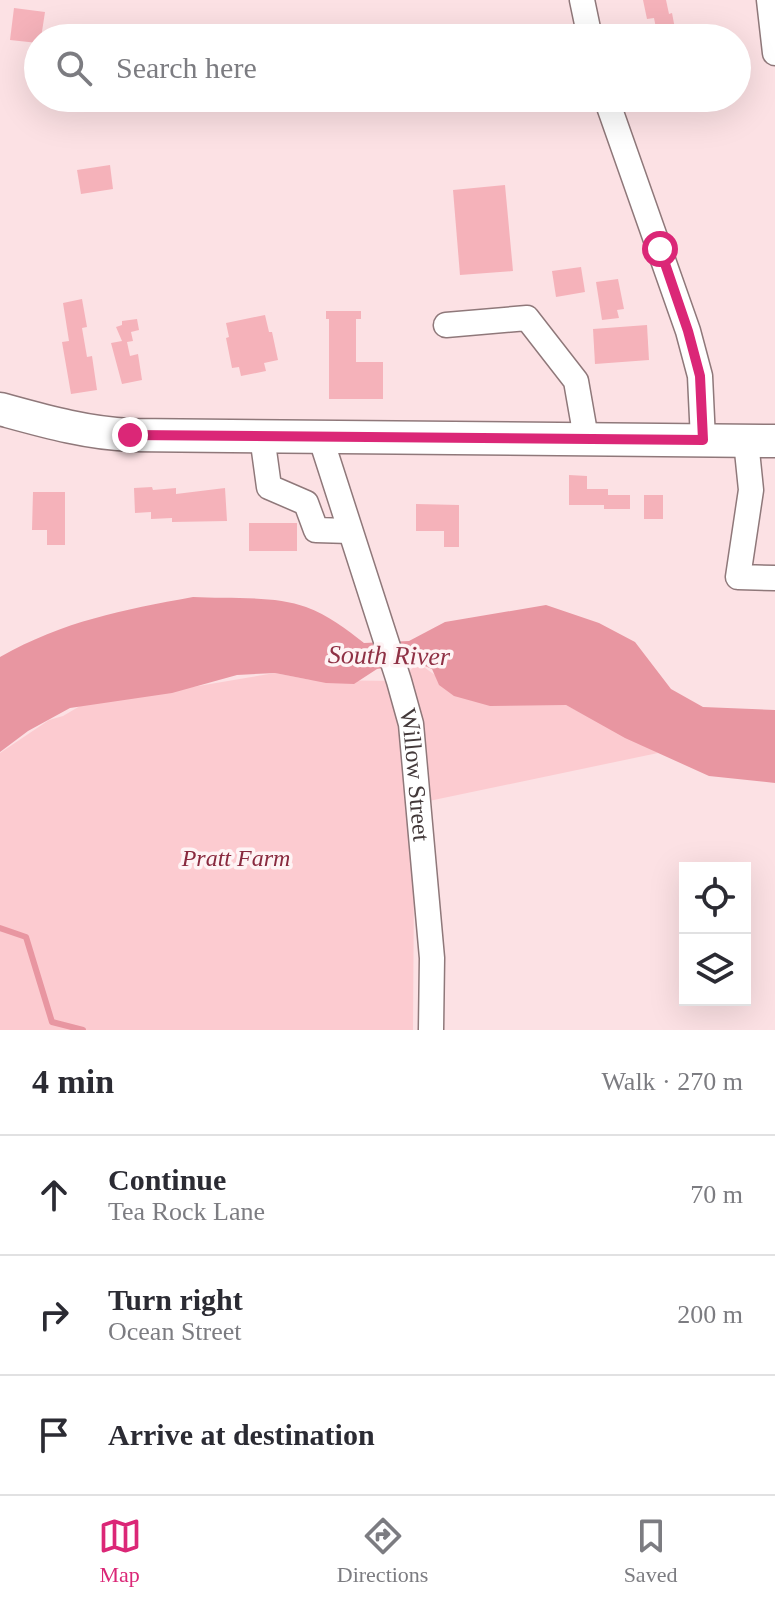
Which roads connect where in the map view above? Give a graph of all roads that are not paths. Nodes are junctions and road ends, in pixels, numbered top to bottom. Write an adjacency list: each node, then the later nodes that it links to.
1 (582, 0): 3 (street)
2 (769, 0): 4 (street)
3 (587, 24)
4 (775, 53)
5 (611, 112): 11 (street)
6 (446, 325): 9 (street)
7 (0, 409): 8 (main road)
8 (262, 436): 10 (main road); 13 (street)
9 (586, 438): 10 (main road); 11 (main road)
10 (321, 439): 13 (street, Willow Street)
11 (703, 440): 12 (main road)
12 (760, 441): 14 (street)
13 (350, 531): 15 (street, Willow Street)
14 (775, 578)
15 (431, 1030)

